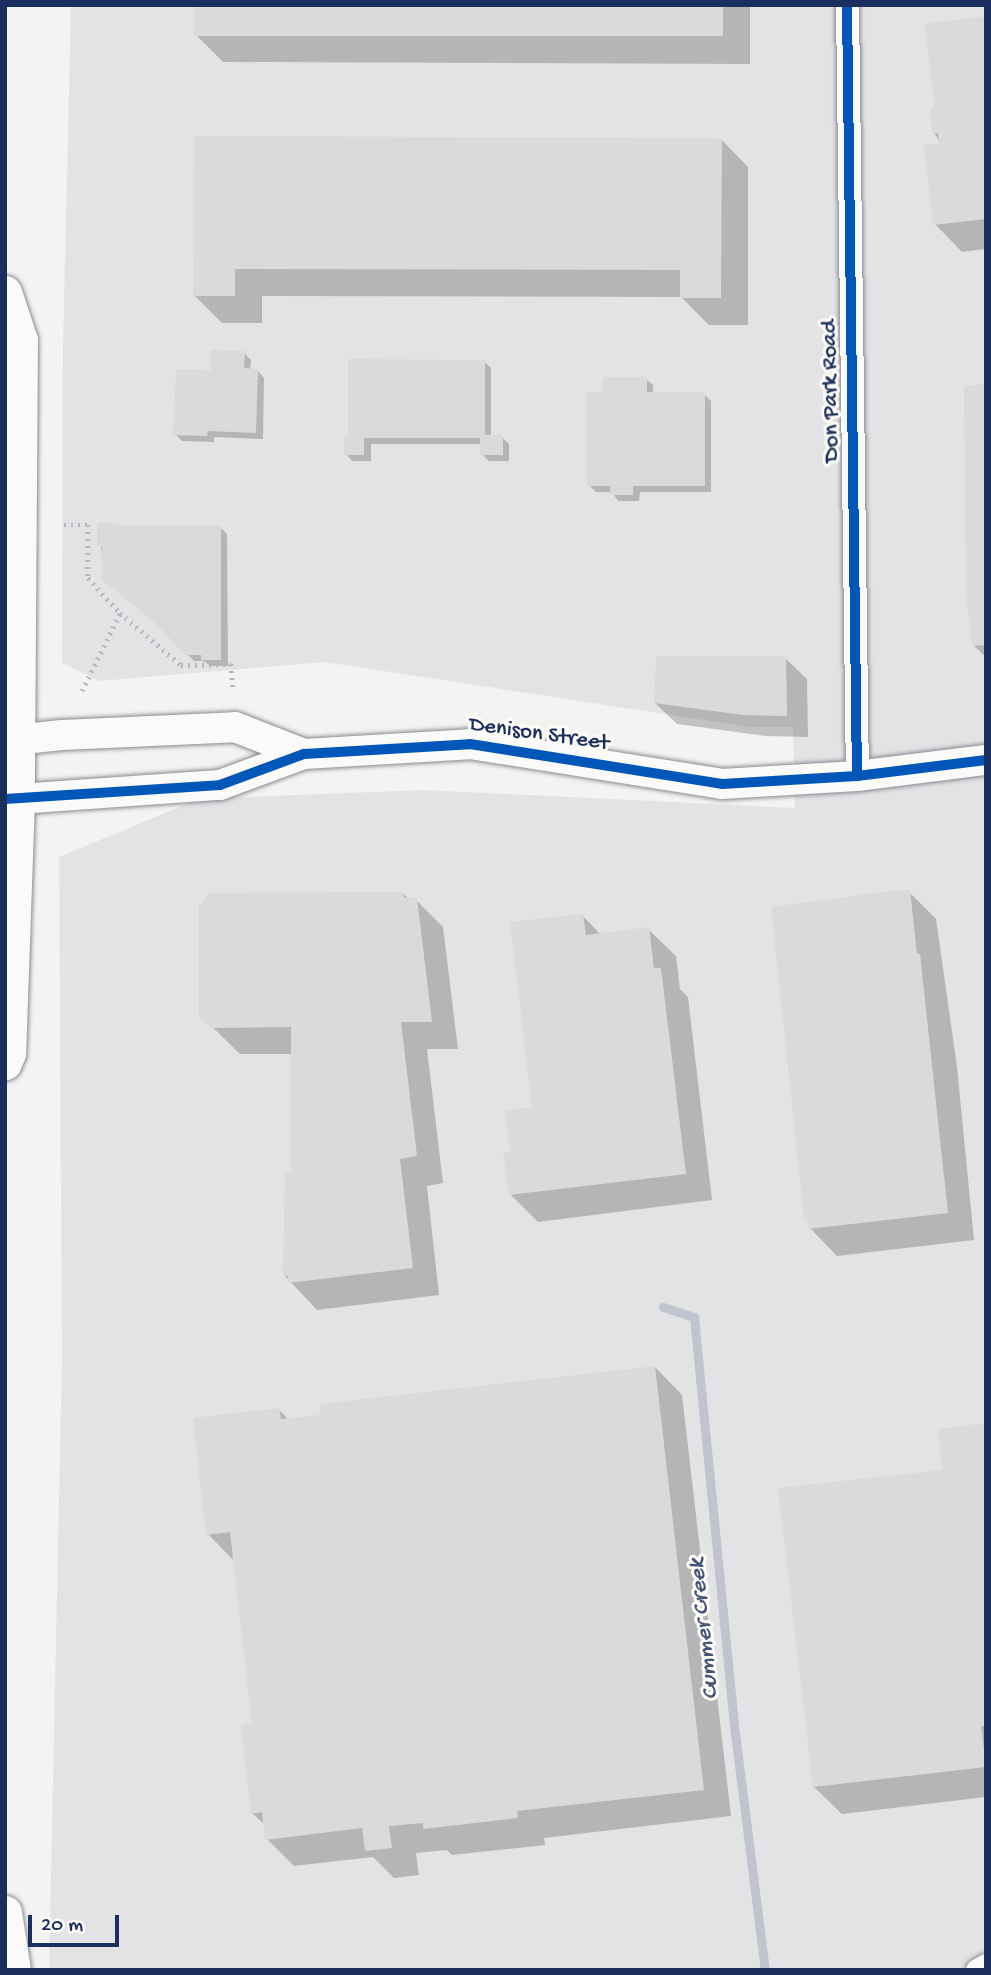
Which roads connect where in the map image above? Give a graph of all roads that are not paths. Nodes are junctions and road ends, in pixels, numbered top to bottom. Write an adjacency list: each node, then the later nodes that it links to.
1 (847, 5): 6 (street, Don Park Road)
2 (5, 292): 3 (main road)
3 (12, 741): 4 (street, Denison Street); 7 (main road)
4 (304, 754): 6 (street, Denison Street); 7 (street, Denison Street)
5 (986, 760): 6 (street, Denison Street)
6 (857, 776)
7 (11, 799): 8 (main road)
8 (5, 1063)
9 (5, 1912): 11 (main road)
10 (986, 1965): 12 (street)
11 (14, 1970)
12 (976, 1970)

